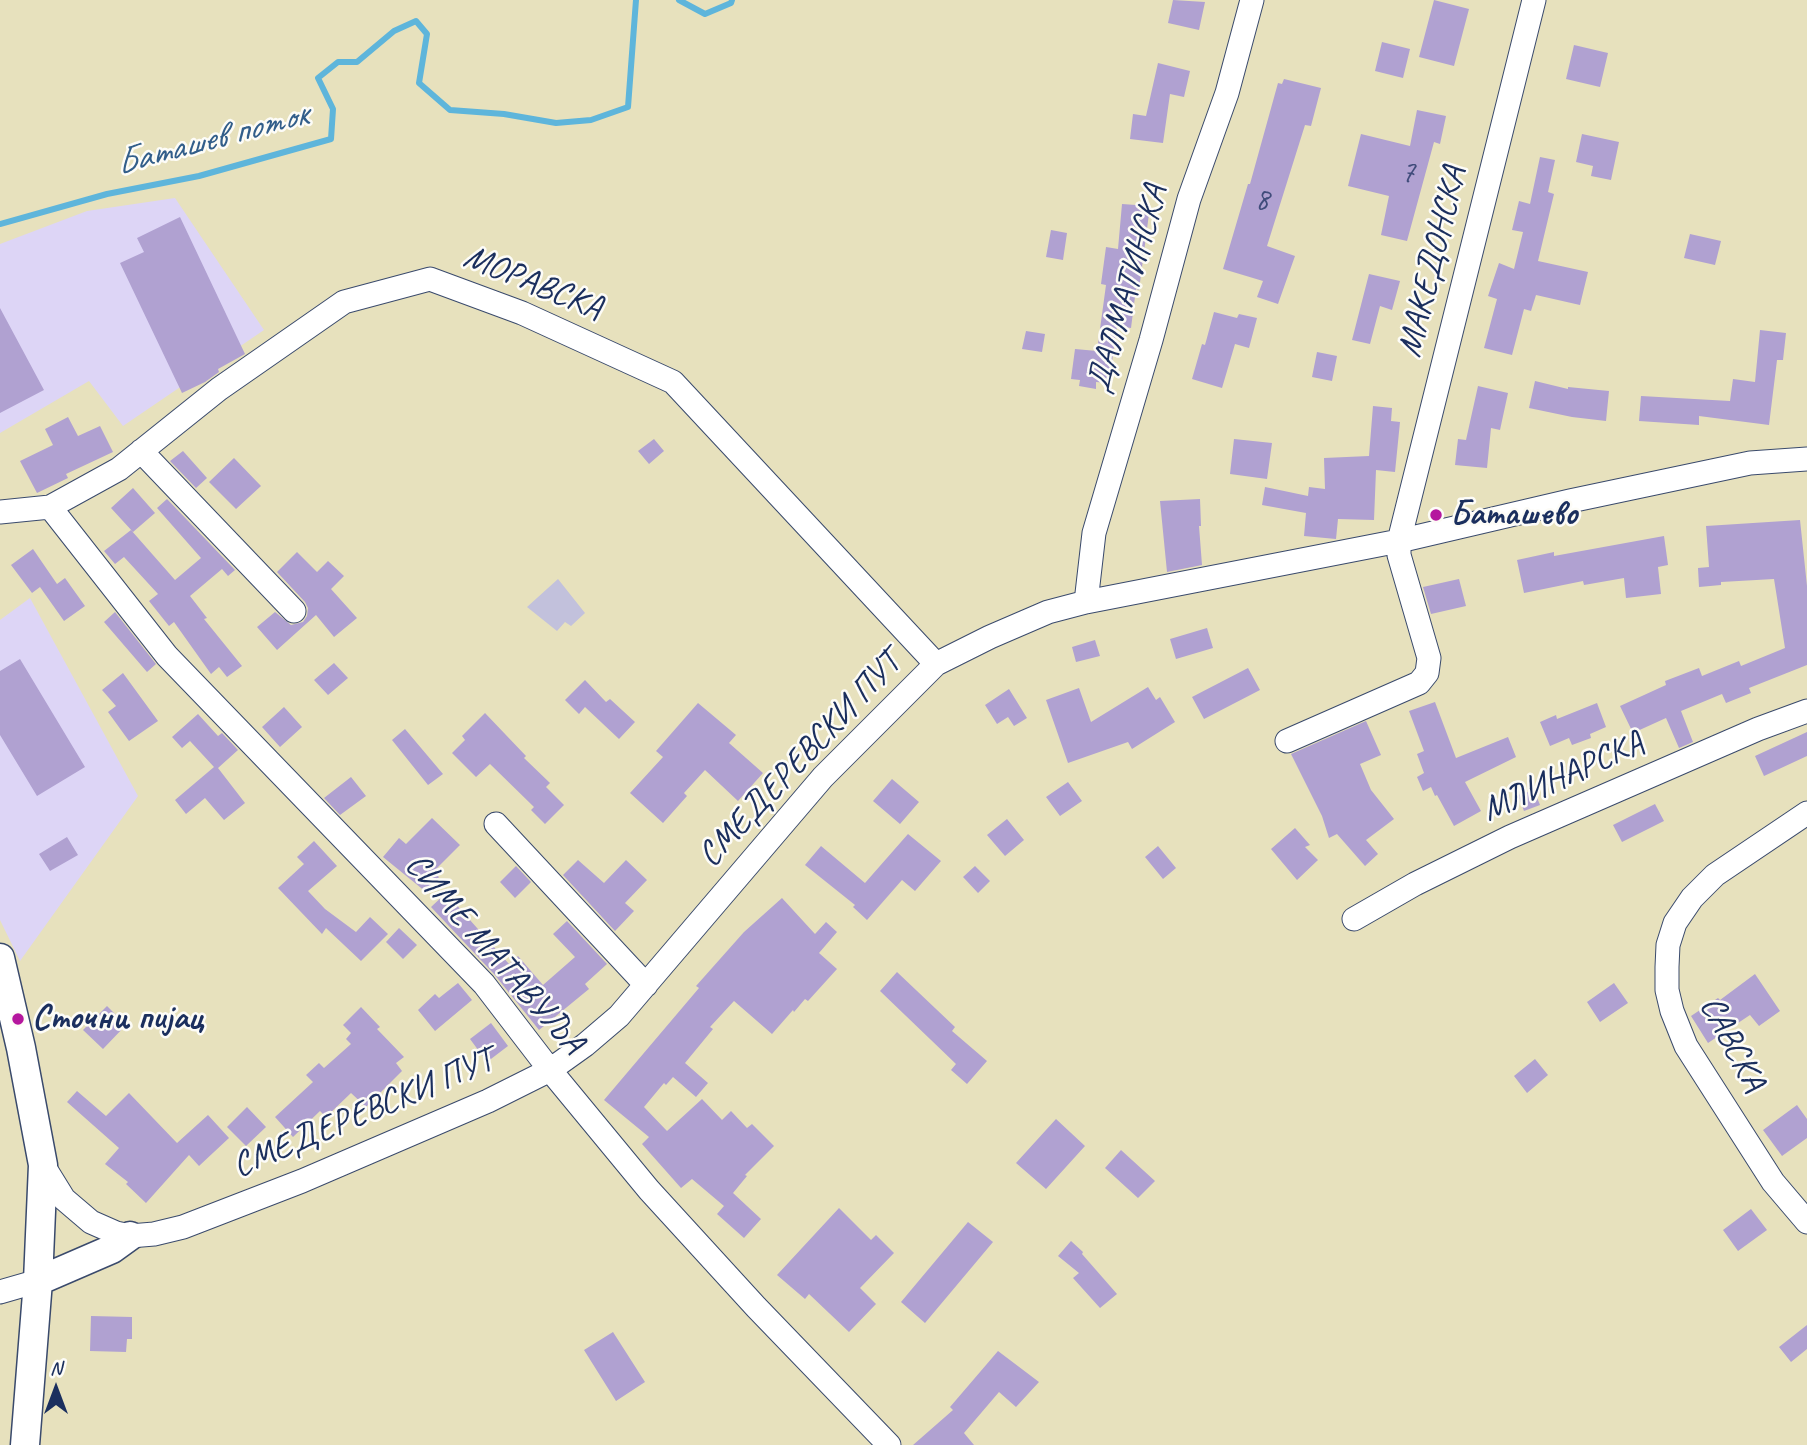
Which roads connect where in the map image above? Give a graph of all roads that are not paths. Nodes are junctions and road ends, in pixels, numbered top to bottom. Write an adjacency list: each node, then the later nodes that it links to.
1 (1252, 0): 8 (street, ДАЛМАТИНСКА)
2 (1534, 0): 7 (street, МАКЕДОНСКА)
3 (141, 451): 5 (street, МОРАВСКА); 9 (street); 10 (street, МОРАВСКА)
4 (1807, 459): 7 (street, СМЕДЕРЕВСКИ ПУТ)
5 (50, 507): 6 (street, МОРАВСКА); 18 (street, СИМЕ МАТАВУЉА)
6 (0, 512)
7 (1399, 541): 8 (street, СМЕДЕРЕВСКИ ПУТ); 12 (street)
8 (1086, 602): 10 (street, СМЕДЕРЕВСКИ ПУТ)
9 (294, 611)
10 (936, 664): 17 (street, СМЕДЕРЕВСКИ ПУТ)
11 (1807, 711): 15 (street, МЛИНАРСКА)
12 (1287, 741)
13 (1807, 813): 20 (street, САВСКА)
14 (496, 824): 17 (street)
15 (1354, 919)
16 (0, 957): 19 (main road)
17 (646, 985): 18 (street, СМЕДЕРЕВСКИ ПУТ)
18 (550, 1070): 21 (street, СМЕДЕРЕВСКИ ПУТ); 25 (street, СИМЕ МАТАВУЉА)
19 (43, 1165): 21 (street); 22 (main road)
20 (1807, 1222)
21 (130, 1236): 22 (main road)
22 (38, 1281): 23 (street); 24 (main road)
23 (0, 1292)
24 (25, 1445)
25 (889, 1445)

